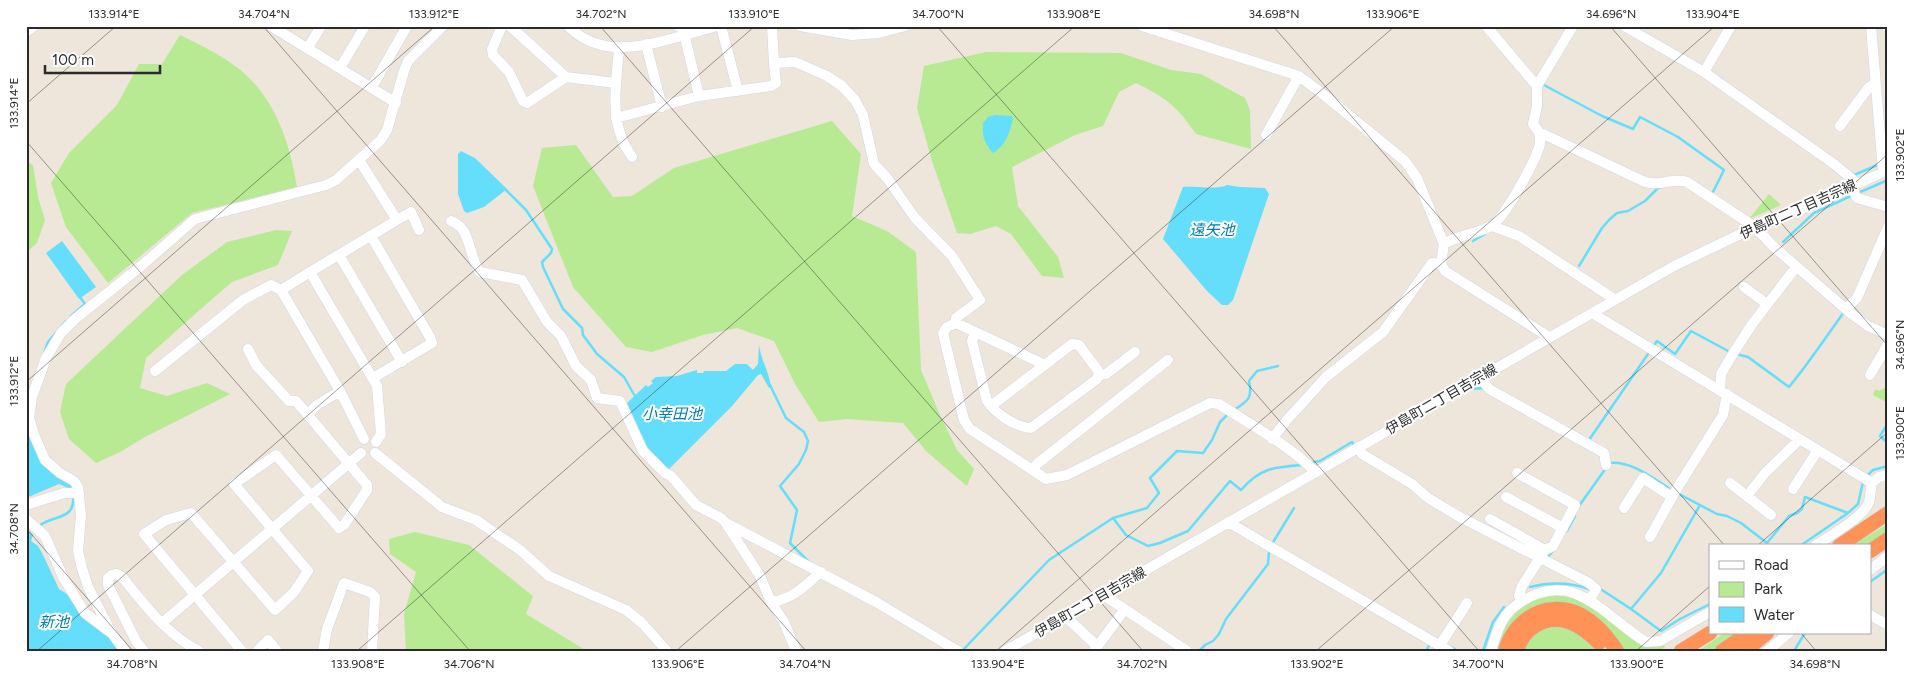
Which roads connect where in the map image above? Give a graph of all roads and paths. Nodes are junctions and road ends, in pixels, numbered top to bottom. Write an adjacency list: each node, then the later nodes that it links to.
1 (34, 26): 24 (street)
2 (321, 26): 26 (street)
3 (365, 26): 29 (street)
4 (407, 26): 36 (street)
5 (443, 26): 39 (street)
6 (502, 26): 32 (street)
7 (510, 26): 32 (street)
8 (568, 26): 27 (street)
9 (716, 26): 23 (street)
10 (721, 26): 37 (street)
11 (772, 26): 28 (street)
12 (800, 26): 21 (street)
13 (905, 26): 21 (street)
14 (1142, 26): 22 (street)
15 (1486, 26): 35 (street)
16 (1573, 26): 35 (street)
17 (1624, 26): 30 (street)
18 (1731, 26): 30 (street)
19 (1871, 26): 34 (street)
20 (274, 27): 26 (street)
21 (822, 28)
22 (1153, 28): 31 (street)
23 (681, 30): 25 (street); 38 (street)
24 (26, 32)
25 (646, 44): 27 (street); 40 (street)
26 (308, 48): 29 (street)
27 (620, 48): 33 (street)
28 (774, 64): 37 (street); 69 (street)
29 (340, 68): 36 (street)
30 (1706, 70): 48 (street)
31 (1299, 76): 44 (street); 58 (street)
32 (566, 77): 33 (street)
33 (616, 83): 41 (street)
34 (1875, 84): 42 (street); 47 (street)
35 (1537, 86): 43 (street)
36 (372, 87): 39 (street)
37 (738, 91): 38 (street)
38 (699, 96): 40 (street)
39 (396, 103): 46 (street)
40 (662, 107): 41 (street)
41 (616, 118): 45 (street)
42 (1840, 126)
43 (1539, 132): 52 (street); 53 (street)
44 (1266, 135)
45 (632, 157)
46 (359, 160): 50 (street); 88 (street)
47 (1884, 166): 48 (street, 伊島町二丁目吉宗線)
48 (1853, 186): 49 (street); 53 (street, 伊島町二丁目吉宗線)
49 (1888, 207)
50 (397, 220): 55 (street); 56 (street)
51 (451, 221): 117 (street)
52 (1492, 226): 58 (street); 65 (street)
53 (1755, 227): 61 (street); 65 (street, 伊島町二丁目吉宗線)
54 (1888, 228): 57 (street)
55 (419, 230)
56 (371, 236): 59 (street); 77 (street)
57 (1885, 241): 67 (street)
58 (1444, 244): 60 (street)
59 (339, 255): 62 (street); 77 (street)
60 (1441, 264): 72 (street); 90 (street)
61 (1796, 267): 66 (street); 67 (street)
62 (310, 272): 64 (street); 83 (street)
63 (1744, 287): 66 (street)
64 (281, 290): 79 (street); 84 (street)
65 (1614, 299): 68 (street, 伊島町二丁目吉宗線)
66 (1767, 304): 85 (street)
67 (1846, 309): 71 (street)
68 (1592, 312): 72 (street, 伊島町二丁目吉宗線); 85 (street)
69 (956, 323): 70 (street); 99 (street)
70 (975, 332): 78 (street); 86 (street)
71 (1888, 334)
72 (1549, 337): 82 (street, 伊島町二丁目吉宗線)
73 (1888, 344): 80 (street)
74 (248, 349): 87 (street)
75 (1135, 352): 81 (street)
76 (1168, 360): 99 (street)
77 (402, 362): 83 (street)
78 (1042, 366): 81 (street); 86 (street)
79 (155, 370)
80 (1870, 375)
81 (1098, 376): 86 (street)
82 (1480, 377): 93 (street, 伊島町二丁目吉宗線); 98 (street)
83 (373, 378): 92 (street)
84 (340, 391): 87 (street); 89 (street)
85 (1723, 392): 91 (street); 107 (street)
86 (991, 406)
87 (308, 414): 97 (street)
88 (28, 417): 106 (street)
89 (364, 439): 92 (street); 95 (street)
90 (1272, 439): 99 (street); 100 (street)
91 (1800, 439): 94 (street); 109 (street)
92 (376, 442): 96 (street)
93 (1358, 447): 100 (street, 伊島町二丁目吉宗線); 126 (street)
94 (1818, 450): 103 (street); 105 (street)
95 (361, 453): 96 (street); 97 (street)
96 (375, 453): 159 (street)
97 (349, 464): 108 (street); 108 (street)
98 (1606, 466)
99 (1033, 470)
100 (1315, 472): 118 (street, 伊島町二丁目吉宗線)
101 (1517, 474): 119 (street)
102 (1888, 475): 103 (street)
103 (1867, 480): 123 (street)
104 (1730, 483): 109 (street)
105 (1793, 488)
106 (75, 493): 111 (street); 144 (street)
107 (1674, 493): 112 (street); 121 (street)
108 (310, 496): 120 (street); 120 (street)
109 (1747, 496): 114 (street)
110 (1506, 497): 119 (street)
111 (26, 505)
112 (1624, 508)
113 (1888, 513): 124 (highway)
114 (1771, 515)
115 (26, 519): 144 (street)
116 (1490, 519): 126 (street)
117 (726, 522): 130 (street); 136 (street)
118 (1228, 522): 132 (street, 伊島町二丁目吉宗線); 149 (street)
119 (1563, 528): 126 (street)
120 (272, 529): 128 (street); 128 (street)
121 (1650, 537)
122 (1888, 539): 125 (highway)
123 (1818, 544)
124 (1842, 544)
125 (1872, 551)
126 (1542, 555): 131 (street); 134 (street)
127 (1888, 556): 129 (street)
128 (233, 562): 133 (street); 133 (street)
129 (1872, 568)
130 (821, 572): 136 (street); 161 (street)
131 (1567, 583): 134 (street); 135 (street); 135 (street)
132 (1105, 594): 138 (street); 140 (street, 伊島町二丁目吉宗線)
133 (195, 595): 142 (street); 151 (street)
134 (1522, 601): 165 (street)
135 (1588, 601): 139 (street)
136 (771, 602): 160 (street)
137 (1467, 603): 149 (street)
138 (1125, 609): 150 (street); 163 (street)
139 (1709, 613)
140 (1065, 616): 150 (street); 162 (street, 伊島町二丁目吉宗線)
141 (1872, 616): 143 (street)
142 (162, 623): 153 (street); 154 (street)
143 (1888, 626)
144 (111, 632): 152 (street)
145 (1709, 634): 170 (highway)
146 (1747, 634): 171 (highway)
147 (1767, 634): 172 (highway)
148 (1788, 634): 173 (street)
149 (1441, 643): 164 (street)
150 (1095, 648)
151 (240, 650)
152 (125, 651)
153 (144, 651)
154 (199, 651)
155 (257, 651): 156 (street)
156 (277, 651)
157 (323, 651): 158 (street)
158 (372, 651)
159 (667, 651)
160 (796, 651)
161 (958, 651)
162 (1005, 651)
163 (1187, 651)
164 (1449, 651)
165 (1491, 651)
166 (1505, 651): 169 (highway)
167 (1517, 651): 168 (highway)
168 (1606, 651)
169 (1617, 651)
170 (1681, 651)
171 (1722, 651)
172 (1745, 651)
173 (1767, 651)

